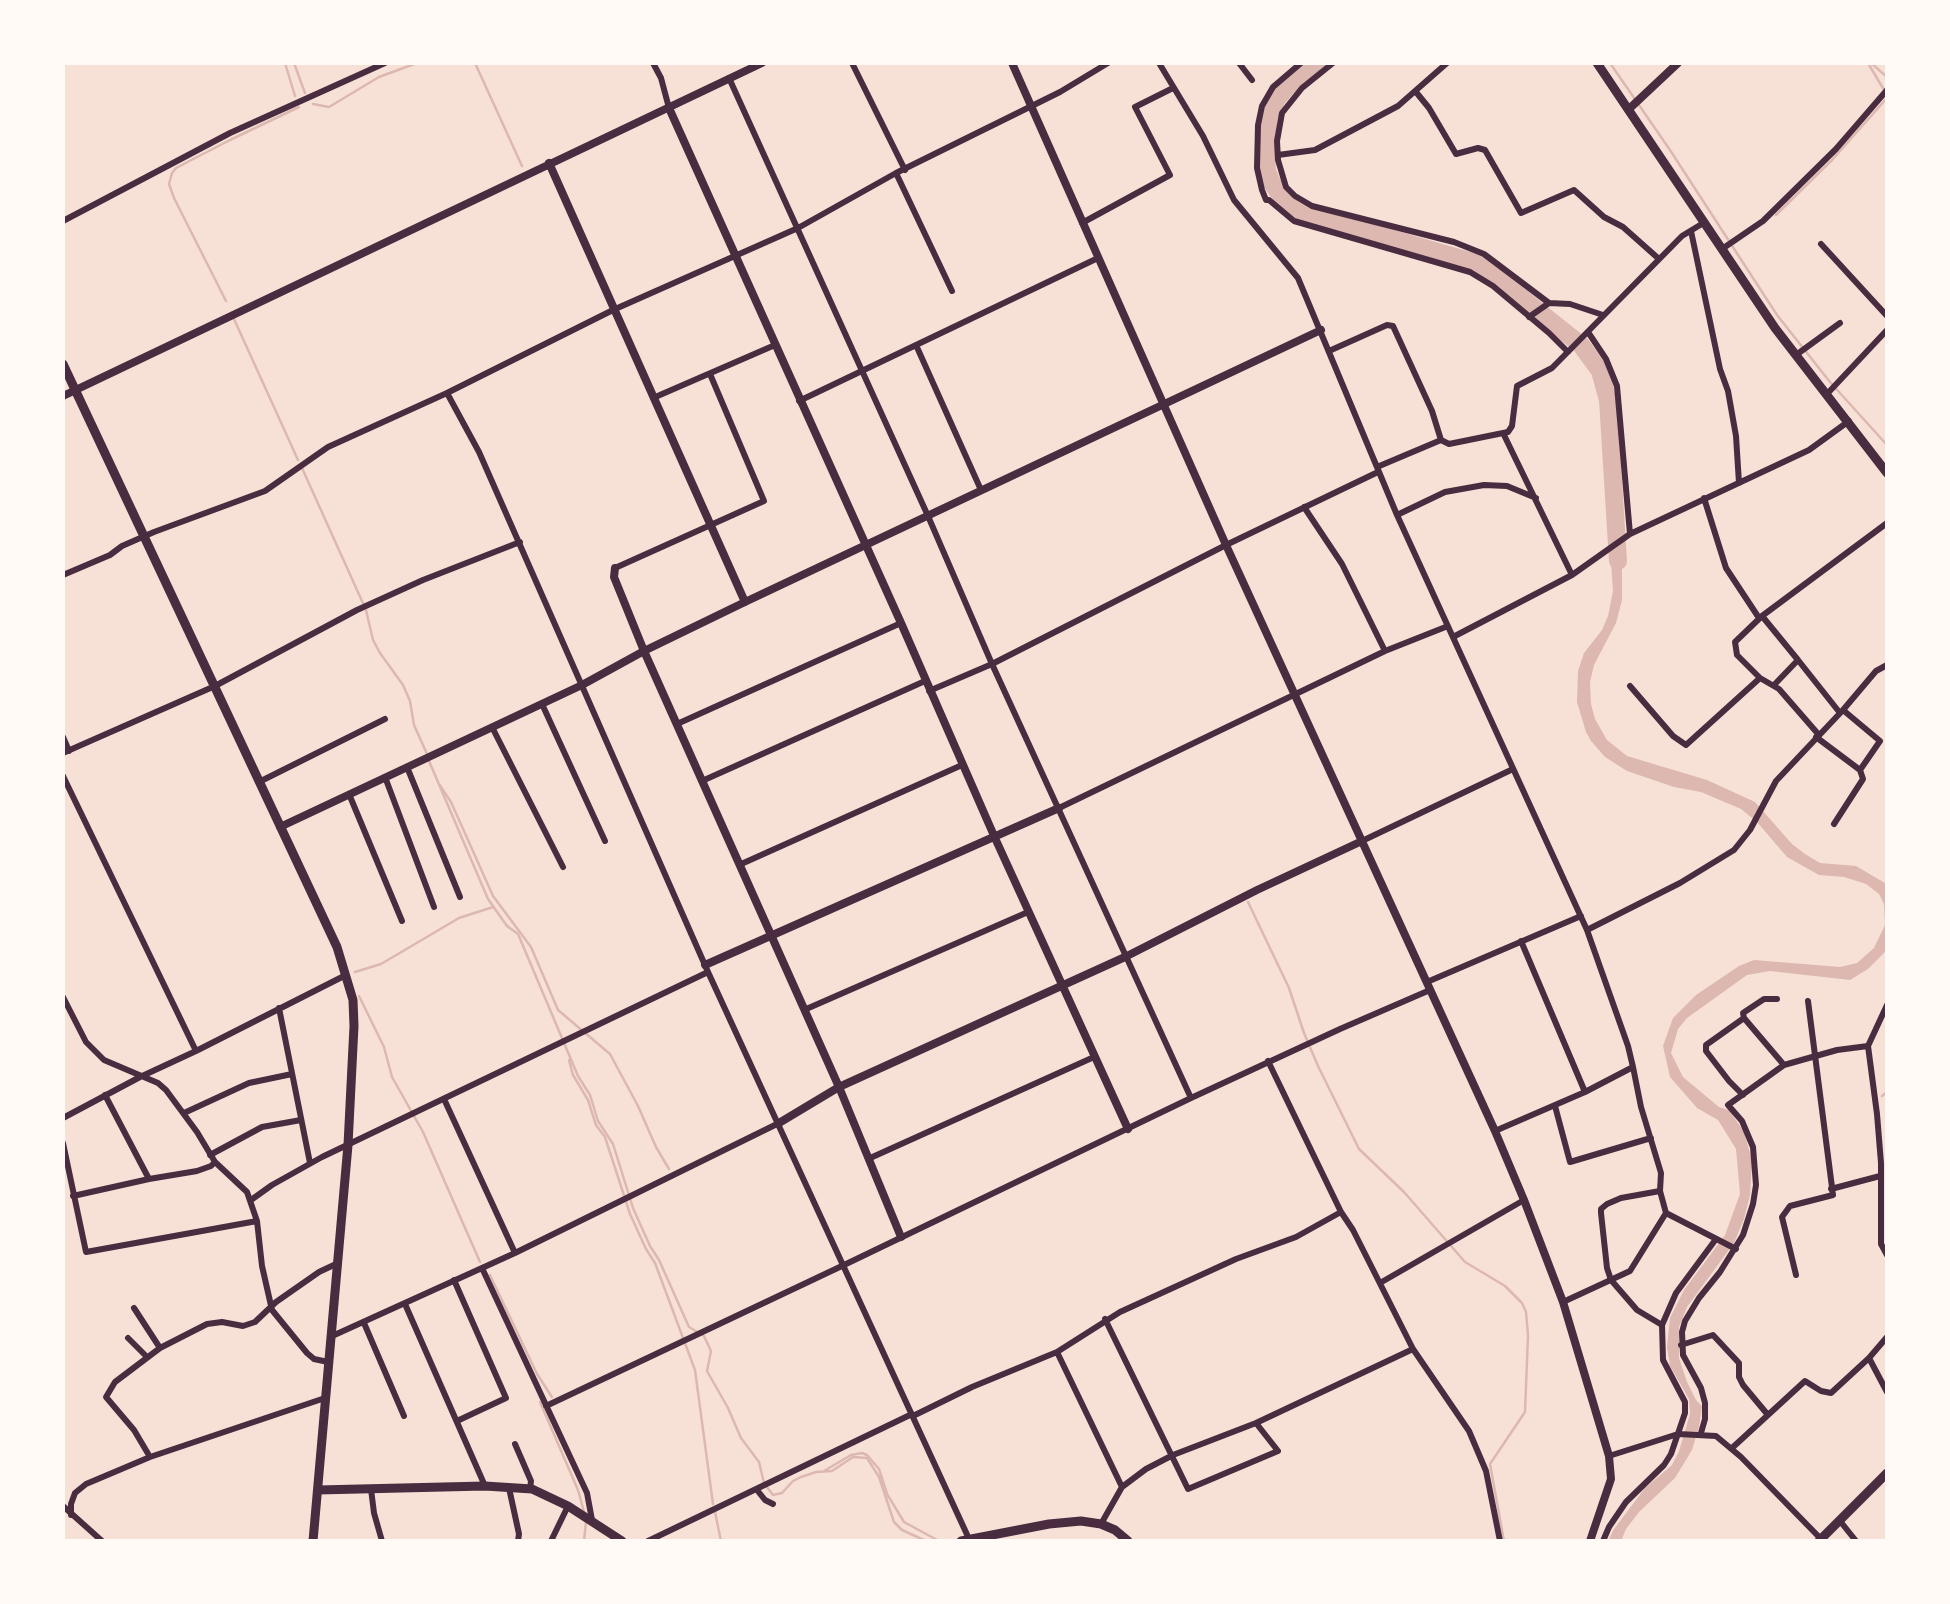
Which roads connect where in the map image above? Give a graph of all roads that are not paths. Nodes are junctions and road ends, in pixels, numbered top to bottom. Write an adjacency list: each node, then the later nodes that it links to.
1 (385, 63): 26 (street)
2 (653, 63): 21 (street)
3 (762, 63): 14 (street)
4 (852, 63): 24 (street)
5 (1012, 63): 20 (street)
6 (1108, 63): 20 (street)
7 (1159, 63): 16 (street)
8 (1239, 63): 15 (street)
9 (1301, 63): 39 (street)
10 (1333, 63): 22 (street)
11 (1447, 63): 18 (street)
12 (1597, 63): 19 (main road)
13 (1678, 63): 19 (street)
14 (729, 78): 21 (street); 29 (street)
15 (1252, 80)
16 (1173, 88): 28 (street); 43 (street)
17 (1887, 90): 32 (street)
18 (1416, 92): 22 (street); 35 (street)
19 (1634, 104): 27 (main road)
20 (1030, 105): 24 (street); 28 (street)
21 (668, 108): 23 (street); 33 (street)
22 (1278, 155): 37 (street)
23 (549, 163): 38 (street); 54 (street)
24 (905, 170): 25 (street)
25 (896, 173): 29 (street); 36 (street)
26 (63, 221)
27 (1705, 222): 30 (street); 32 (main road)
28 (1082, 223): 34 (street)
29 (798, 228): 33 (street); 52 (street)
30 (1691, 231): 35 (street); 66 (street)
31 (1821, 244): 41 (street)
32 (1722, 248): 50 (main road)
33 (734, 257): 38 (street); 46 (street)
34 (1098, 258): 47 (street); 60 (street)
35 (1659, 260): 40 (street)
36 (952, 291)
37 (1548, 304): 39 (street); 40 (street)
38 (613, 310): 55 (street); 58 (street)
39 (1530, 316): 48 (street)
40 (1603, 316): 45 (street)
41 (1887, 316)
42 (1840, 323): 50 (street)
43 (1321, 330): 49 (street); 60 (street)
44 (1887, 330): 56 (street)
45 (1586, 334): 48 (street); 75 (street)
46 (775, 345): 53 (street); 59 (street)
47 (916, 345): 52 (street); 67 (street)
48 (1569, 350): 62 (street)
49 (1329, 351): 63 (street); 64 (street)
50 (1796, 355): 56 (main road)
51 (63, 364): 54 (main road)
52 (862, 372): 59 (street); 72 (street)
53 (710, 374): 58 (street); 74 (street)
54 (75, 390): 57 (street); 76 (main road)
55 (447, 393): 76 (street); 77 (street)
56 (1827, 394): 61 (main road)
57 (63, 396)
58 (653, 398): 74 (street)
59 (799, 401): 79 (street)
60 (1163, 403): 67 (street); 78 (street)
61 (1849, 421): 65 (main road); 66 (street)
62 (1504, 435): 63 (street); 68 (street)
63 (1441, 440): 64 (street)
64 (1378, 470): 70 (street); 71 (street)
65 (1887, 473)
66 (1739, 483): 69 (street)
67 (981, 490): 72 (street)
68 (1536, 498): 71 (street); 82 (street)
69 (1704, 498): 75 (street); 84 (street)
70 (1304, 507): 78 (street); 89 (street)
71 (1397, 515): 86 (street)
72 (928, 516): 79 (street); 91 (street)
73 (1887, 523): 84 (street)
74 (710, 524): 80 (street); 83 (street)
75 (1627, 535): 82 (street)
76 (143, 537): 81 (street); 97 (main road)
77 (520, 542): 95 (street); 97 (street)
78 (1226, 545): 91 (street); 100 (street)
79 (866, 547): 83 (street); 85 (street)
80 (615, 568): 88 (street)
81 (63, 575)
82 (1572, 575): 87 (street)
83 (745, 602): 88 (street)
84 (1761, 617): 90 (street); 93 (street)
85 (901, 623): 94 (street); 104 (street)
86 (1448, 626): 87 (street); 89 (street)
87 (1453, 636): 111 (street)
88 (645, 651): 95 (street); 104 (street)
89 (1385, 651): 100 (street)
90 (1798, 660): 96 (street); 102 (street)
91 (992, 664): 99 (street); 118 (street)
92 (1887, 665): 102 (street)
93 (1759, 678): 96 (street); 98 (street)
94 (925, 681): 99 (street); 115 (street)
95 (582, 685): 101 (street); 135 (street)
96 (1774, 685): 106 (street)
97 (215, 686): 108 (street); 116 (main road)
98 (1630, 686)
99 (929, 691): 109 (street)
100 (1295, 694): 118 (street); 123 (street)
101 (542, 704): 105 (street); 122 (street)
102 (1841, 712): 106 (street); 112 (street)
103 (386, 719): 116 (street)
104 (677, 724): 115 (street)
105 (492, 727): 110 (street); 125 (street)
106 (1818, 736): 112 (street); 131 (street)
107 (63, 737): 108 (street)
108 (66, 752)
109 (962, 765): 121 (street); 124 (street)
110 (407, 767): 114 (street); 126 (street)
111 (1513, 769): 123 (street); 129 (street)
112 (1860, 770): 119 (street)
113 (63, 776): 147 (street)
114 (385, 777): 117 (street); 127 (street)
115 (702, 781): 124 (street)
116 (259, 782): 120 (main road)
117 (349, 794): 120 (street); 130 (street)
118 (1059, 807): 121 (street); 134 (street)
119 (1835, 824)
120 (280, 827): 136 (main road)
121 (995, 838): 128 (street); 132 (street)
122 (605, 841)
123 (1362, 841): 134 (street); 137 (street)
124 (739, 865): 132 (street)
125 (563, 867)
126 (460, 897)
127 (434, 907)
128 (1028, 912): 138 (street); 144 (street)
129 (1581, 916): 131 (street); 133 (street)
130 (402, 921)
131 (1587, 929): 152 (street)
132 (771, 937): 135 (street); 144 (street)
133 (1521, 941): 137 (street); 156 (street)
134 (1125, 957): 138 (street); 160 (street)
135 (707, 969): 159 (street); 165 (street)
136 (346, 975): 143 (street); 170 (main road)
137 (1428, 986): 150 (street); 167 (street)
138 (1062, 987): 149 (street); 155 (street)
139 (63, 997): 154 (street)
140 (1777, 999): 145 (street)
141 (1808, 1002): 148 (street)
142 (1887, 1005): 146 (street)
143 (279, 1008): 147 (street); 153 (street)
144 (804, 1010): 155 (street)
145 (1744, 1018): 151 (street); 158 (street)
146 (1868, 1046): 148 (street); 175 (street)
147 (196, 1051): 154 (street)
148 (1816, 1056): 151 (street); 177 (street)
149 (1094, 1057): 166 (street); 172 (street)
150 (1268, 1062): 160 (street); 182 (street)
151 (1784, 1065): 158 (street)
152 (1633, 1067): 156 (street); 168 (street)
153 (292, 1074): 162 (street); 164 (street)
154 (140, 1077): 157 (street); 162 (street)
155 (839, 1087): 165 (street); 172 (street)
156 (1585, 1092): 161 (street)
157 (105, 1095): 163 (street); 176 (street)
158 (1743, 1095): 187 (street)
159 (444, 1098): 170 (street); 188 (street)
160 (1191, 1098): 166 (street)
161 (1555, 1106): 167 (street); 168 (street)
162 (184, 1113): 171 (street)
163 (63, 1118)
164 (301, 1120): 171 (street); 174 (street)
165 (779, 1123): 188 (street); 191 (street)
166 (1128, 1129): 185 (street)
167 (1495, 1131): 181 (street)
168 (1651, 1138): 178 (street)
169 (63, 1143): 179 (street)
170 (348, 1145): 174 (street); 190 (main road)
171 (210, 1155): 173 (street)
172 (868, 1159): 185 (street)
173 (215, 1162): 176 (street); 180 (street)
174 (310, 1163): 180 (street)
175 (1880, 1176): 177 (street); 189 (street)
176 (149, 1179): 179 (street)
177 (1831, 1189): 193 (street)
178 (1660, 1191): 183 (street); 195 (street)
179 (73, 1196): 184 (street)
180 (251, 1200): 184 (street)
181 (1524, 1200): 196 (street); 197 (street)
182 (1341, 1212): 196 (street); 201 (street)
183 (1666, 1213): 186 (street); 195 (street)
184 (257, 1222): 199 (street)
185 (901, 1237): 191 (street)
186 (1716, 1239): 187 (street); 203 (street)
187 (1735, 1249): 207 (street)
188 (516, 1253): 192 (street)
189 (1887, 1255)
190 (337, 1264): 199 (street); 204 (main road)
191 (844, 1265): 216 (street); 217 (street)
192 (482, 1268): 194 (street); 216 (street)
193 (1796, 1275)
194 (454, 1280): 198 (street); 220 (street)
195 (1611, 1280): 197 (street); 203 (street)
196 (1380, 1283): 209 (street)
197 (1563, 1302): 227 (street)
198 (405, 1304): 202 (street); 220 (street)
199 (271, 1306): 208 (street); 213 (street)
200 (134, 1308): 208 (street)
201 (1105, 1319): 210 (street); 226 (street)
202 (364, 1323): 204 (street); 219 (street)
203 (1662, 1325): 223 (street)
204 (330, 1337): 213 (main road)
205 (1887, 1337): 212 (street)
206 (128, 1338): 211 (street)
207 (1681, 1345): 218 (street); 222 (street)
208 (160, 1348): 211 (street)
209 (1413, 1349): 221 (street); 254 (street)
210 (1057, 1352): 217 (street); 231 (street)
211 (147, 1357): 228 (street)
212 (1869, 1358): 214 (street); 218 (street)
213 (328, 1362): 215 (main road)
214 (1887, 1392)
215 (325, 1398): 228 (street); 235 (main road)
216 (546, 1406): 241 (street)
217 (913, 1415): 236 (street); 252 (street)
218 (1768, 1415): 225 (street)
219 (404, 1416)
220 (457, 1420): 230 (street)
221 (1256, 1423): 226 (street); 226 (street)
222 (1701, 1433): 223 (street); 225 (street)
223 (1678, 1434): 227 (street); 256 (street)
224 (515, 1444): 234 (street)
225 (1732, 1448): 244 (street)
226 (1173, 1455): 231 (street)
227 (1609, 1456): 255 (street)
228 (150, 1457): 240 (street)
229 (1887, 1473): 242 (main road)
230 (485, 1486): 232 (main road); 233 (main road)
231 (1122, 1487): 243 (street)
232 (509, 1488): 234 (main road); 248 (street)
233 (370, 1489): 235 (main road); 247 (street)
234 (530, 1489): 239 (main road)
235 (318, 1490): 246 (main road)
236 (757, 1490): 237 (street); 251 (street)
237 (773, 1504)
238 (63, 1506): 240 (street)
239 (568, 1506): 241 (main road); 249 (street)
240 (71, 1515): 245 (street)
241 (592, 1520): 250 (main road)
242 (1840, 1521): 244 (main road); 257 (street)
243 (1101, 1524): 252 (main road); 253 (main road)
244 (1820, 1540)
245 (102, 1541)
246 (313, 1541)
247 (382, 1541)
248 (518, 1541)
249 (551, 1541)
250 (622, 1541)
251 (648, 1541)
252 (967, 1541)
253 (1128, 1541)
254 (1500, 1541)
255 (1590, 1541)
256 (1603, 1541)
257 (1856, 1541)

